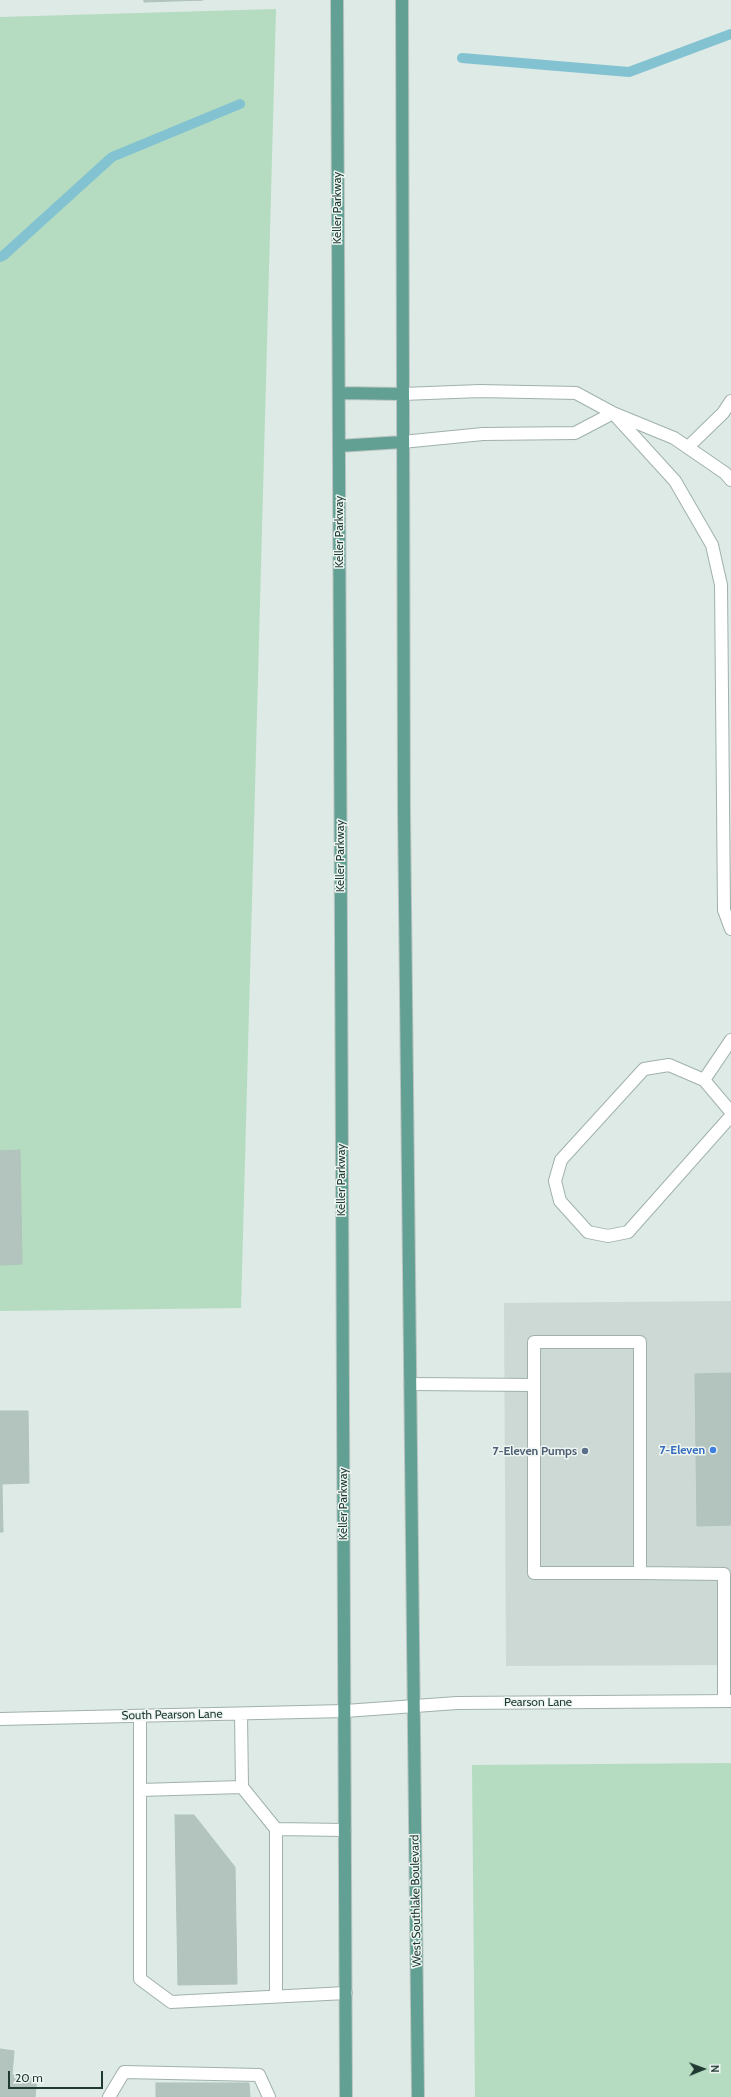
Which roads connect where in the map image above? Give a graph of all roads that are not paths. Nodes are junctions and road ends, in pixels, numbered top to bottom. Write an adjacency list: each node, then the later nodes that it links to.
1 (337, 0): 3 (main road, Keller Parkway)
2 (402, 0): 4 (main road)
3 (339, 393): 4 (main road); 8 (main road, Keller Parkway)
4 (403, 394): 6 (street); 7 (main road)
5 (731, 401): 9 (street)
6 (613, 413): 7 (street); 9 (street); 11 (street)
7 (402, 442): 8 (main road); 16 (main road)
8 (339, 446): 21 (main road, Keller Parkway)
9 (688, 447): 10 (street)
10 (731, 480)
11 (731, 929)
12 (731, 1040): 13 (street)
13 (704, 1080): 14 (street); 15 (street)
14 (731, 1112)
15 (731, 1116)
16 (410, 1384): 17 (street); 20 (main road)
17 (534, 1385): 18 (street); 18 (street)
18 (640, 1573): 19 (street)
19 (728, 1701): 20 (street, Pearson Lane)
20 (414, 1706): 21 (street, Pearson Lane); 34 (main road, West Southlake Boulevard)
21 (345, 1711): 22 (street, South Pearson Lane); 28 (main road)
22 (241, 1714): 23 (street, South Pearson Lane); 25 (street)
23 (140, 1716): 24 (street, South Pearson Lane); 26 (street)
24 (0, 1719)
25 (242, 1787): 26 (street); 27 (street)
26 (140, 1790): 30 (street)
27 (276, 1829): 28 (street); 30 (street)
28 (345, 1830): 29 (main road)
29 (346, 1993): 30 (street); 33 (main road)
30 (276, 1996)
31 (109, 2097): 32 (street)
32 (269, 2097)
33 (346, 2097)
34 (418, 2097)

